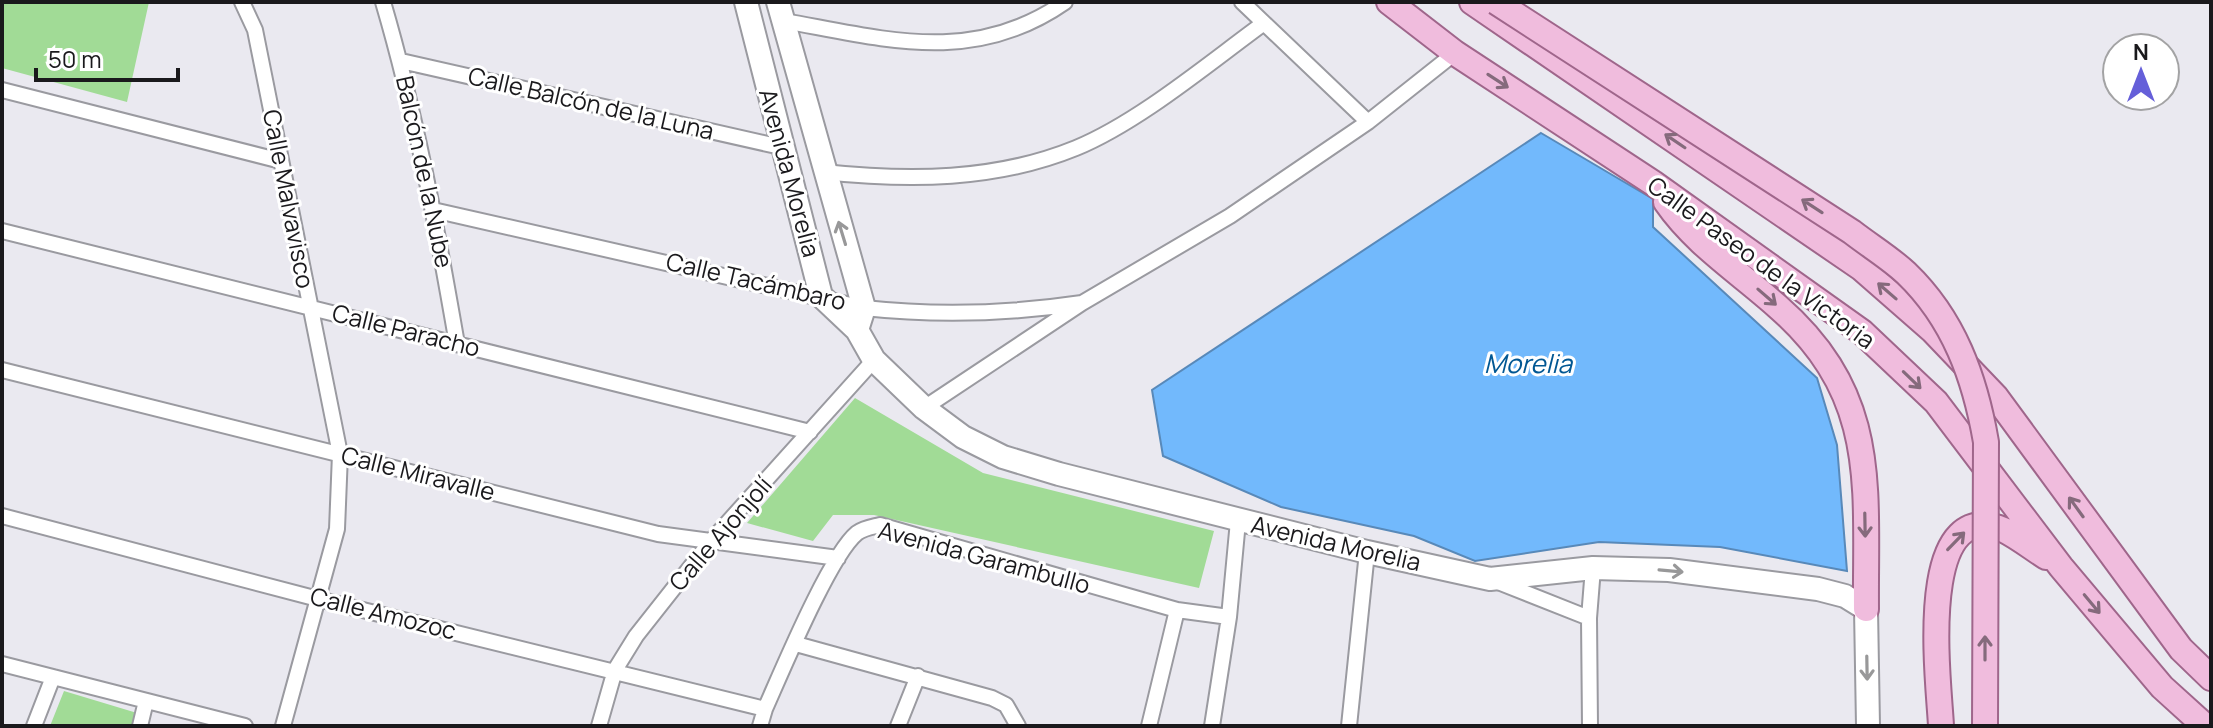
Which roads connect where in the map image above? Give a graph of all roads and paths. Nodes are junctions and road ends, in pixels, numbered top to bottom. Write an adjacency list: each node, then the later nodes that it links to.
1 (242, 2): 16 (street, Calle Malvavisco)
2 (383, 2): 12 (street, Balcón de la Nube)
3 (745, 2): 15 (main road, Avenida Morelia)
4 (1065, 2): 9 (street)
5 (1242, 2): 10 (street)
6 (1389, 2): 11 (main road, Calle Paseo de la Victoria)
7 (1472, 2): 50 (main road, Calle Paseo de la Victoria, one-way to 7)
8 (1496, 2): 67 (main road, one-way to 8, bridge)
9 (781, 12): 17 (main road, Avenida Morelia)
10 (1264, 23): 14 (street); 17 (street)
11 (1455, 53): 14 (street, Calle Tacámbaro); 18 (main road, Calle Paseo de la Victoria, one-way to 18)
12 (401, 61): 15 (street, Calle Balcón de la Luna); 19 (street, Balcón de la Nube)
13 (2, 90): 16 (street)
14 (1368, 122): 22 (street, Calle Tacámbaro)
15 (781, 147): 21 (main road, Avenida Morelia)
16 (281, 161): 23 (street, Calle Malvavisco)
17 (823, 172): 24 (main road, Avenida Morelia, one-way to 17)
18 (1653, 183): 37 (main road, Calle Paseo de la Victoria, one-way to 37); 41 (main road, one-way to 41)
19 (433, 210): 21 (street, Calle Tacámbaro); 26 (street, Balcón de la Nube)
20 (2, 231): 23 (street, Calle Paracho)
21 (821, 296): 24 (street, Calle Tacámbaro); 25 (main road, Avenida Morelia)
22 (1082, 303): 24 (street, Calle Tacámbaro); 29 (street, Calle Tacámbaro)
23 (309, 307): 26 (street, Calle Paracho); 31 (street, Calle Malvavisco)
24 (864, 308): 25 (main road)
25 (857, 330): 27 (main road, Avenida Morelia)
26 (457, 344): 30 (street, Calle Paracho)
27 (874, 360): 29 (main road, Avenida Morelia); 30 (street, Calle Ajonjolí)
28 (2, 370): 31 (street, Calle Miravalle)
29 (924, 408): 33 (main road, Avenida Morelia)
30 (810, 432): 34 (street, Calle Ajonjolí)
31 (340, 454): 34 (street, Calle Miravalle); 40 (street, Calle Malvavisco)
32 (2, 516): 40 (street, Calle Amozoc)
33 (1238, 521): 35 (main road, Avenida Morelia); 43 (street)
34 (711, 541): 36 (street, Calle Miravalle); 47 (street, Calle Ajonjolí)
35 (1367, 552): 39 (main road, Avenida Morelia); 63 (street)
36 (838, 558): 42 (street, Avenida Garambullo); 45 (street, Avenida Garambullo)
37 (2061, 567): 66 (main road, one-way to 37); 68 (main road, Calle Paseo de la Victoria, one-way to 68)
38 (1593, 568): 39 (main road, Avenida Morelia); 41 (main road, Avenida Morelia, one-way to 41); 44 (street)
39 (1490, 579): 44 (street)
40 (318, 599): 47 (street, Calle Amozoc); 56 (street, Calle Malvavisco)
41 (1866, 609): 65 (main road, one-way to 65)
42 (1177, 610): 43 (street, Avenida Garambullo); 61 (street)
43 (1229, 617): 62 (street)
44 (1589, 618): 64 (street)
45 (796, 644): 48 (street); 52 (street, Avenida Garambullo)
46 (2, 664): 49 (street)
47 (615, 670): 52 (street, Calle Amozoc); 57 (street, Calle Ajonjolí)
48 (918, 676): 59 (street); 60 (street)
49 (53, 677): 51 (street); 53 (street)
50 (2211, 678)
51 (146, 701): 54 (street); 55 (street)
52 (765, 709): 58 (street, Avenida Garambullo)
53 (34, 726)
54 (140, 726)
55 (245, 726)
56 (283, 726)
57 (599, 726)
58 (760, 726)
59 (898, 726)
60 (1018, 726)
61 (1149, 726)
62 (1212, 726)
63 (1349, 726)
64 (1590, 726)
65 (1868, 726)
66 (1941, 726)
67 (1985, 726)
68 (2205, 726)

